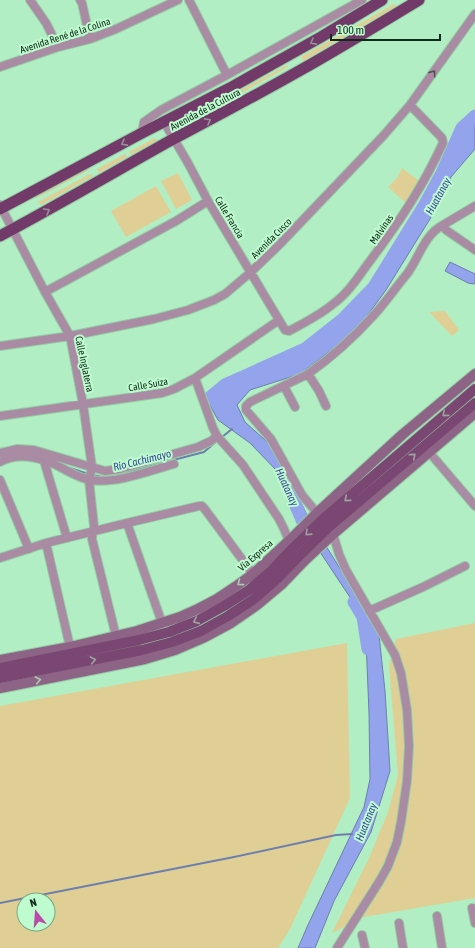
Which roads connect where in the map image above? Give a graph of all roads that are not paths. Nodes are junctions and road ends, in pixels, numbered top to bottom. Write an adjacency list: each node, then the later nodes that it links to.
1 (30, 0): 10 (street)
2 (80, 0): 9 (street)
3 (178, 0): 9 (street, Avenida René de la Colina)
4 (188, 0): 14 (street)
5 (362, 0): 14 (street)
6 (382, 0): 11 (highway, Avenida de la Cultura, one-way to 11)
7 (415, 1): 13 (highway, Avenida de la Cultura)
8 (475, 14): 15 (street, Avenida Cusco, one-way to 8)
9 (90, 39): 10 (street, Avenida René de la Colina)
10 (58, 47): 12 (street, Avenida René de la Colina)
11 (291, 54): 13 (highway); 16 (highway, Avenida de la Cultura)
12 (0, 67)
13 (300, 71): 18 (highway, Avenida de la Cultura, one-way to 13)
14 (227, 75): 17 (street)
15 (410, 105): 26 (street, Avenida Cusco); 28 (street, Malvinas)
16 (164, 122): 17 (highway, Avenida de la Cultura); 18 (street, Calle Francia)
17 (142, 134): 21 (highway, Avenida de la Cultura, one-way to 21)
18 (174, 140): 19 (street, Calle Francia); 23 (highway, Avenida de la Cultura, one-way to 18)
19 (208, 201): 26 (street, Calle Francia); 27 (street)
20 (475, 206): 22 (street)
21 (0, 208): 23 (street, Calle Inglaterra)
22 (443, 226): 25 (street); 31 (street)
23 (12, 230): 24 (highway, Avenida de la Cultura); 27 (street, Calle Inglaterra)
24 (0, 236)
25 (475, 250)
26 (251, 272): 28 (street, Calle Francia); 29 (street, Avenida Cusco)
27 (45, 292): 29 (street, Calle Inglaterra)
28 (279, 320): 33 (street, Calle Suiza)
29 (70, 336): 30 (street, Avenida Cusco); 37 (street, Calle Inglaterra)
30 (0, 346)
31 (308, 374): 34 (street); 38 (street)
32 (475, 374): 52 (main road, Vía Expresa)
33 (195, 378): 37 (street, Calle Suiza); 42 (street)
34 (284, 386): 39 (street); 52 (street)
35 (475, 389): 52 (main road, Vía Expresa, one-way to 52)
36 (475, 403): 52 (main road, Vía Expresa, one-way to 36)
37 (83, 404): 41 (street, Calle Suiza); 48 (street, Calle Inglaterra)
38 (326, 406)
39 (295, 407)
40 (475, 414): 43 (main road, Vía Expresa)
41 (0, 416)
42 (217, 436): 48 (street); 57 (street)
43 (429, 452): 50 (street); 52 (main road, Vía Expresa)
44 (0, 453): 48 (street)
45 (44, 461): 46 (street); 48 (street); 54 (street)
46 (0, 462)
47 (174, 464): 48 (street)
48 (90, 473): 53 (street, Calle Inglaterra)
49 (0, 480): 56 (street)
50 (475, 506)
51 (127, 523): 53 (street); 60 (street); 62 (street)
52 (325, 524): 57 (main road, Vía Expresa); 57 (main road, Vía Expresa, one-way to 57); 61 (street)
53 (94, 531): 54 (street); 63 (street, Calle Inglaterra)
54 (67, 538): 55 (street)
55 (46, 543): 56 (street); 64 (street)
56 (29, 549): 58 (street)
57 (295, 549): 60 (main road, Vía Expresa); 66 (main road, Vía Expresa, one-way to 66); 67 (main road, Vía Expresa, one-way to 57); 68 (main road, Vía Expresa, one-way to 57)
58 (0, 558)
59 (466, 566): 61 (street)
60 (253, 574): 62 (main road, Vía Expresa, one-way to 62)
61 (369, 611): 74 (street)
62 (162, 623): 63 (main road, Vía Expresa)
63 (116, 636): 64 (main road, Vía Expresa)
64 (70, 647): 65 (main road, Vía Expresa)
65 (0, 660)
66 (0, 668)
67 (0, 678)
68 (0, 688)
69 (472, 908): 72 (street)
70 (437, 916): 77 (street)
71 (399, 923): 76 (street)
72 (475, 923)
73 (362, 935): 75 (street)
74 (337, 948)
75 (365, 948)
76 (403, 948)
77 (442, 948)

